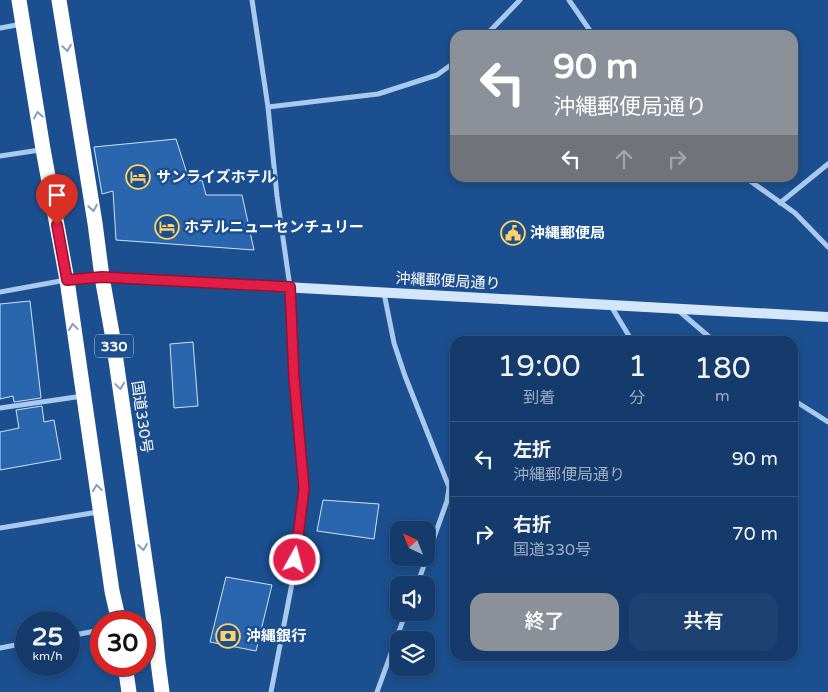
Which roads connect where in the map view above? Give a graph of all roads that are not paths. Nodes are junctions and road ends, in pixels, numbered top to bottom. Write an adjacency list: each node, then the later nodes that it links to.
1 (19, 0): 6 (highway, 330)
2 (59, 0): 18 (highway, 国道330号 / 330, one-way to 18)
3 (252, 0): 11 (street)
4 (520, 0): 8 (street)
5 (569, 0): 9 (street)
6 (23, 23): 7 (street); 12 (highway, 330, one-way to 6)
7 (0, 28)
8 (491, 30)
9 (590, 30)
10 (450, 66): 11 (street)
11 (268, 107): 20 (street)
12 (43, 149): 13 (street); 19 (highway, 330)
13 (0, 156)
14 (828, 164): 16 (street)
15 (752, 182): 16 (street)
16 (780, 202): 17 (street)
17 (828, 247)
18 (102, 277): 19 (street, 沖縄郵便局通り); 20 (street, 沖縄郵便局通り); 41 (highway, 国道330号 / 330, one-way to 41)
19 (67, 280): 21 (street); 28 (highway, 330, one-way to 19)
20 (290, 287): 22 (street, 沖縄郵便局通り); 42 (street)
21 (0, 292)
22 (384, 292): 23 (street, 沖縄郵便局通り); 34 (street)
23 (611, 305): 24 (street, 沖縄郵便局通り); 26 (street)
24 (676, 309): 25 (street, 沖縄郵便局通り); 27 (street)
25 (828, 317)
26 (629, 336)
27 (708, 336)
28 (84, 396): 30 (street); 32 (highway, 330, one-way to 28)
29 (798, 402): 31 (street)
30 (0, 408)
31 (828, 422)
32 (100, 512): 33 (street); 35 (highway, 330)
33 (0, 528)
34 (419, 576)
35 (117, 611)
36 (403, 621): 43 (street)
37 (15, 645): 38 (street)
38 (0, 648)
39 (127, 676): 40 (highway)
40 (129, 692)
41 (162, 692)
42 (271, 692)
43 (377, 692)

